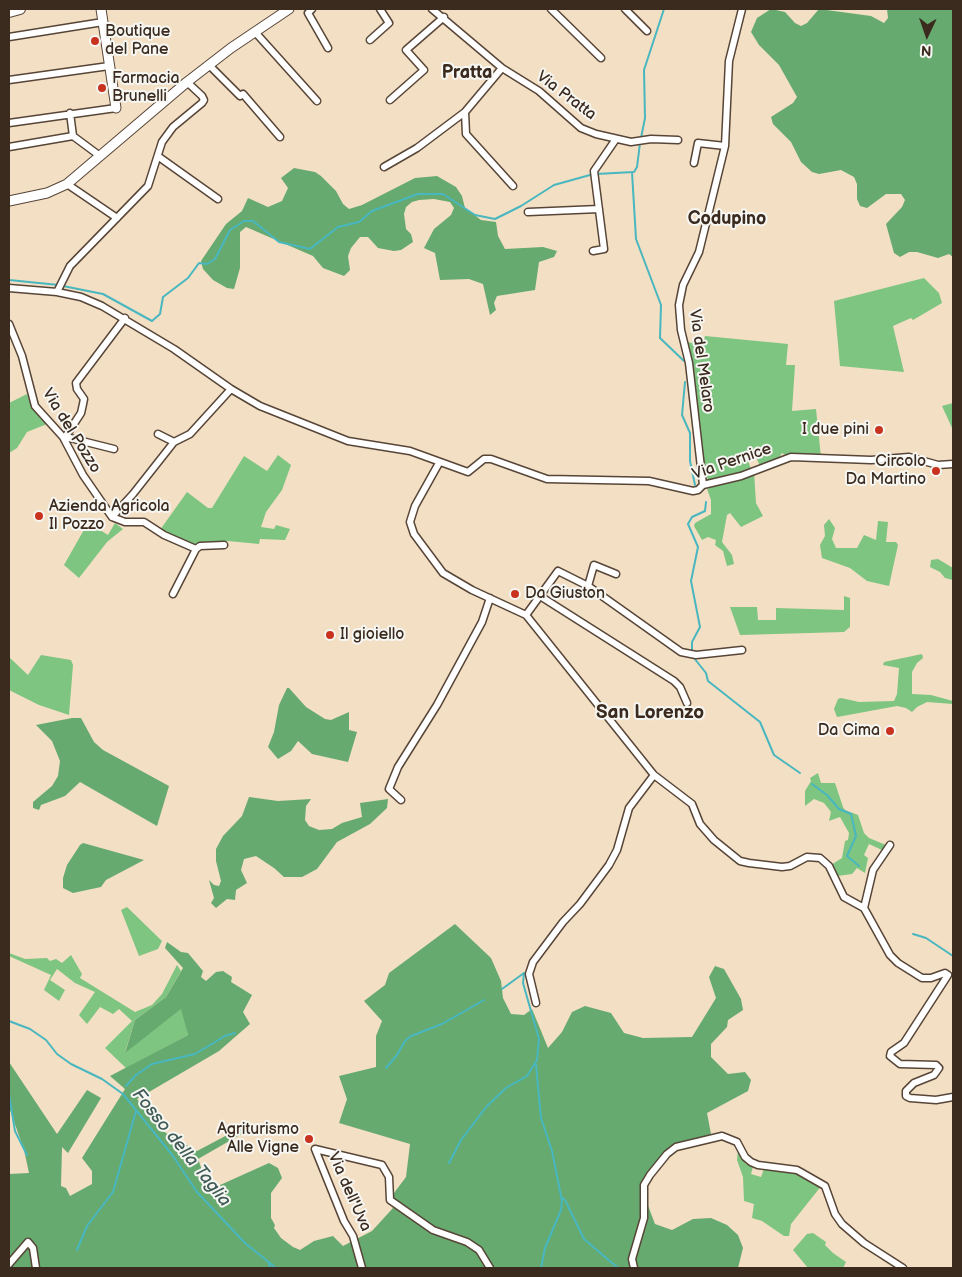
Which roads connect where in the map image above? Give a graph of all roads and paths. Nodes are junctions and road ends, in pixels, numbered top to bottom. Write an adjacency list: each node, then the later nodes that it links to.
1 (20, 9): 10 (main road)
2 (101, 9): 12 (street)
3 (289, 9): 14 (street)
4 (312, 9): 17 (street)
5 (380, 9): 16 (street)
6 (432, 9): 11 (street, Via Pratta)
7 (551, 9): 18 (street)
8 (625, 9): 13 (street)
9 (742, 9): 34 (street, Via del Melaro)
10 (9, 12)
11 (444, 18): 21 (street, Via Pratta); 25 (street)
12 (103, 22): 15 (street); 20 (street)
13 (647, 31)
14 (255, 32): 19 (street); 24 (street)
15 (9, 37)
16 (370, 40)
17 (328, 48)
18 (601, 58)
19 (208, 65): 23 (street); 31 (street)
20 (110, 66): 22 (street); 26 (street)
21 (502, 68): 27 (street); 32 (street, Via Pratta)
22 (9, 80)
23 (187, 82): 36 (street); 37 (street)
24 (318, 100)
25 (390, 100)
26 (116, 108): 28 (street)
27 (465, 112): 39 (street); 41 (street)
28 (70, 113): 29 (street); 30 (street)
29 (9, 122)
30 (73, 136): 35 (street); 36 (street)
31 (280, 137)
32 (616, 139): 33 (street, Via Pratta); 44 (street)
33 (678, 140)
34 (725, 146): 38 (street); 59 (street, Via del Melaro)
35 (9, 147)
36 (100, 156): 40 (street)
37 (159, 157): 42 (street); 46 (street)
38 (694, 163)
39 (384, 167)
40 (67, 184): 43 (street); 46 (street)
41 (513, 186)
42 (218, 199)
43 (9, 201)
44 (599, 209): 45 (street); 47 (street)
45 (528, 212)
46 (117, 218): 49 (street)
47 (593, 251)
48 (9, 288): 49 (street, Via Pernice)
49 (60, 288): 50 (street, Via Pernice)
50 (125, 318): 52 (street, Via Pernice); 54 (street)
51 (9, 324): 54 (street, Via del Pozzo)
52 (231, 389): 55 (street); 57 (street, Via Pernice)
53 (158, 434): 55 (street)
54 (64, 438): 56 (street); 60 (street, Via del Pozzo)
55 (174, 442): 60 (street)
56 (114, 449)
57 (439, 463): 59 (street, Via Pernice); 67 (street)
58 (953, 464): 59 (street, Via Pernice)
59 (703, 486)
60 (112, 517): 62 (street)
61 (224, 545): 62 (street)
62 (196, 549): 65 (street)
63 (616, 574): 64 (street)
64 (588, 586): 66 (street); 69 (street)
65 (173, 594)
66 (540, 596): 68 (street); 70 (street)
67 (490, 598): 68 (street); 72 (street)
68 (526, 615): 71 (street)
69 (742, 650)
70 (687, 703)
71 (654, 774): 74 (street); 76 (street)
72 (401, 800)
73 (890, 845): 74 (street)
74 (864, 908): 75 (street)
75 (951, 973): 77 (street)
76 (536, 1003)
77 (953, 1097)
78 (9, 1264): 79 (street)
79 (36, 1268)
80 (362, 1268): 81 (street, Via dell'Uva)
81 (490, 1268)
82 (634, 1268): 83 (street)
83 (903, 1268)

